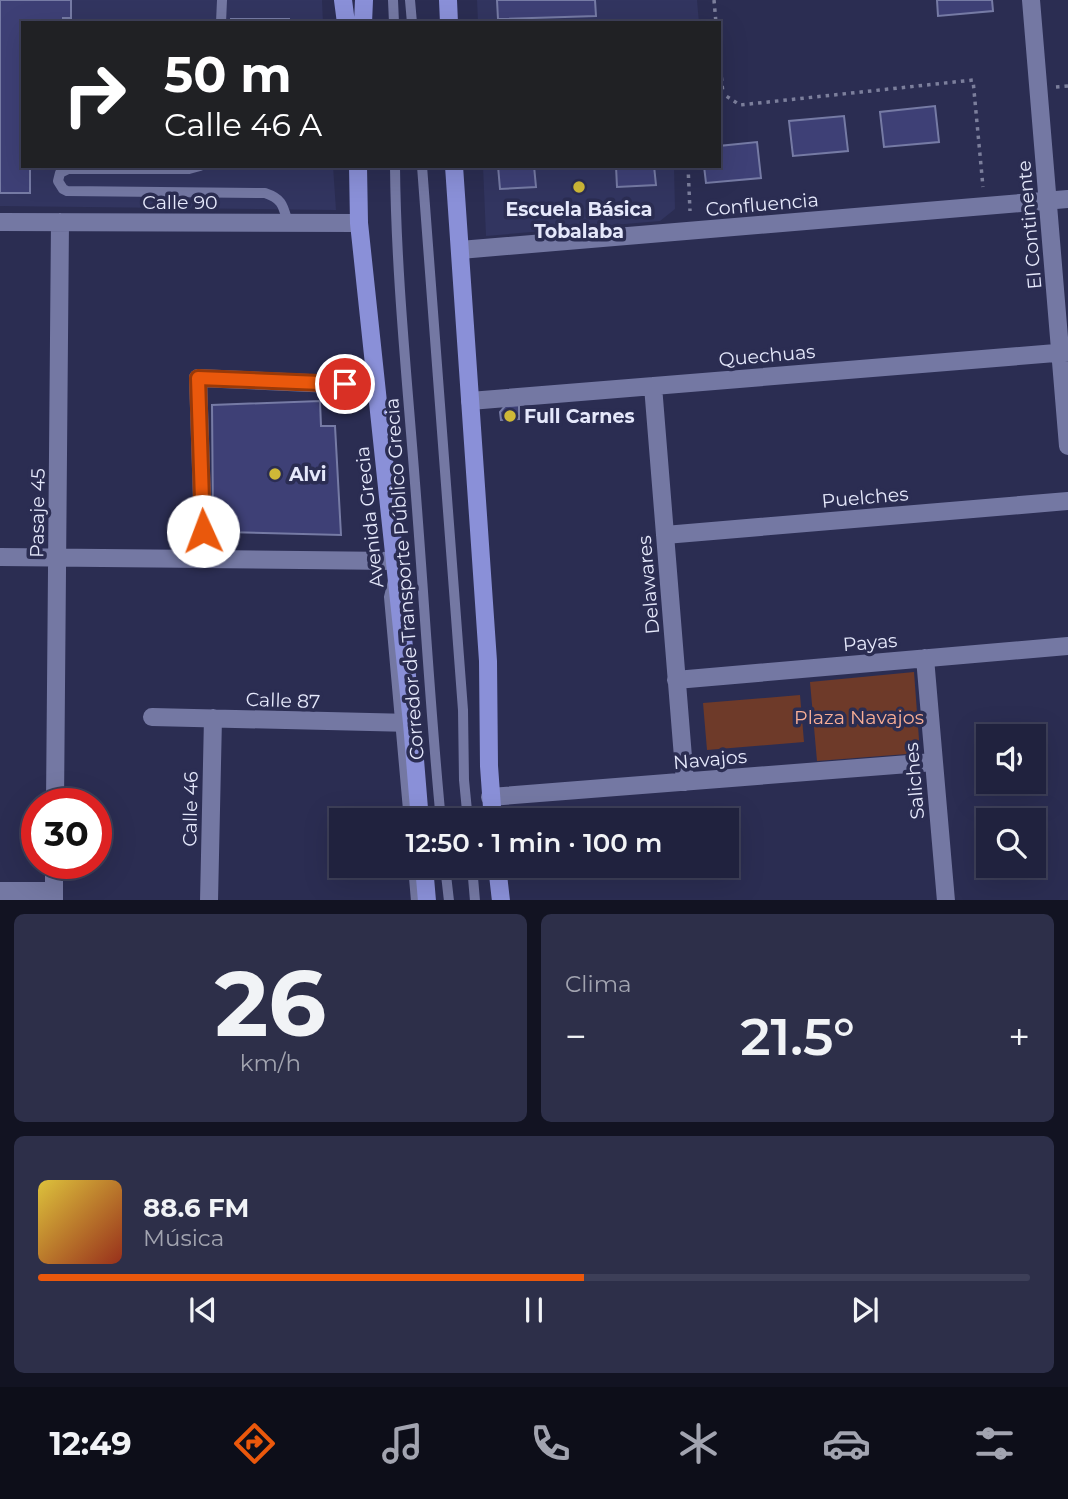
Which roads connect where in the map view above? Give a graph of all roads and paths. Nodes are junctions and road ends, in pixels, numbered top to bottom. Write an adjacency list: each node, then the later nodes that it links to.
1 (222, 0): 9 (lane)
2 (343, 0): 10 (main road)
3 (364, 0): 11 (main road)
4 (393, 0): 12 (lane)
5 (410, 0): 13 (lane)
6 (448, 0): 14 (main road)
7 (714, 0): 15 (path)
8 (1031, 0): 24 (street, El Continente)
9 (221, 21)
10 (346, 21)
11 (363, 21)
12 (394, 21)
13 (412, 21)
14 (449, 21)
15 (716, 21)
16 (721, 94): 25 (path)
17 (193, 168): 28 (lane)
18 (358, 168): 29 (main road, Avenida Grecia)
19 (395, 168): 55 (lane, Corredor de Transporte Público Grecia)
20 (422, 168): 56 (lane)
21 (454, 168): 31 (main road)
22 (688, 168): 30 (path)
23 (1068, 199): 24 (street, Confluencia)
24 (1048, 200): 25 (street, Confluencia); 32 (street, El Continente)
25 (985, 206): 30 (street, Confluencia)
26 (0, 222): 27 (street, Calle 90)
27 (60, 222): 28 (street, Calle 90); 40 (street, Pasaje 45)
28 (288, 223): 29 (street, Calle 90)
29 (359, 223): 33 (main road, Avenida Grecia)
30 (692, 231): 31 (street, Confluencia)
31 (460, 250): 35 (main road)
32 (1064, 352): 34 (street, Quechuas); 36 (street, El Continente)
33 (376, 386): 41 (street); 42 (main road, Avenida Grecia)
34 (653, 386): 35 (street, Quechuas); 38 (street, Delawares)
35 (470, 401): 52 (main road)
36 (1068, 446)
37 (1068, 501): 38 (street, Puelches)
38 (665, 535): 45 (street, Delawares)
39 (0, 557): 40 (street)
40 (57, 558): 41 (street); 51 (street, Pasaje 45)
41 (204, 559): 42 (street)
42 (396, 568): 48 (main road, Avenida Grecia)
43 (1068, 646): 44 (street, Payas)
44 (925, 658): 45 (street, Payas); 49 (street, Saliches)
45 (677, 680): 50 (street, Delawares)
46 (152, 717): 47 (street, Calle 87)
47 (213, 719): 48 (street, Calle 87); 65 (street, Calle 46)
48 (406, 723): 53 (lane); 54 (main road, Avenida Grecia)
49 (934, 762): 50 (street, Navajos); 71 (street, Saliches)
50 (685, 782): 52 (street, Navajos)
51 (55, 788)
52 (490, 797): 57 (main road)
53 (409, 808)
54 (418, 808)
55 (440, 808)
56 (467, 808)
57 (491, 808)
58 (414, 878): 66 (lane)
59 (425, 878): 67 (main road)
60 (446, 878): 68 (lane)
61 (473, 878): 69 (lane)
62 (498, 878): 70 (main road)
63 (0, 891): 64 (street)
64 (54, 896)
65 (209, 900)
66 (415, 900)
67 (427, 900)
68 (449, 900)
69 (475, 900)
70 (500, 900)
71 (946, 900)

